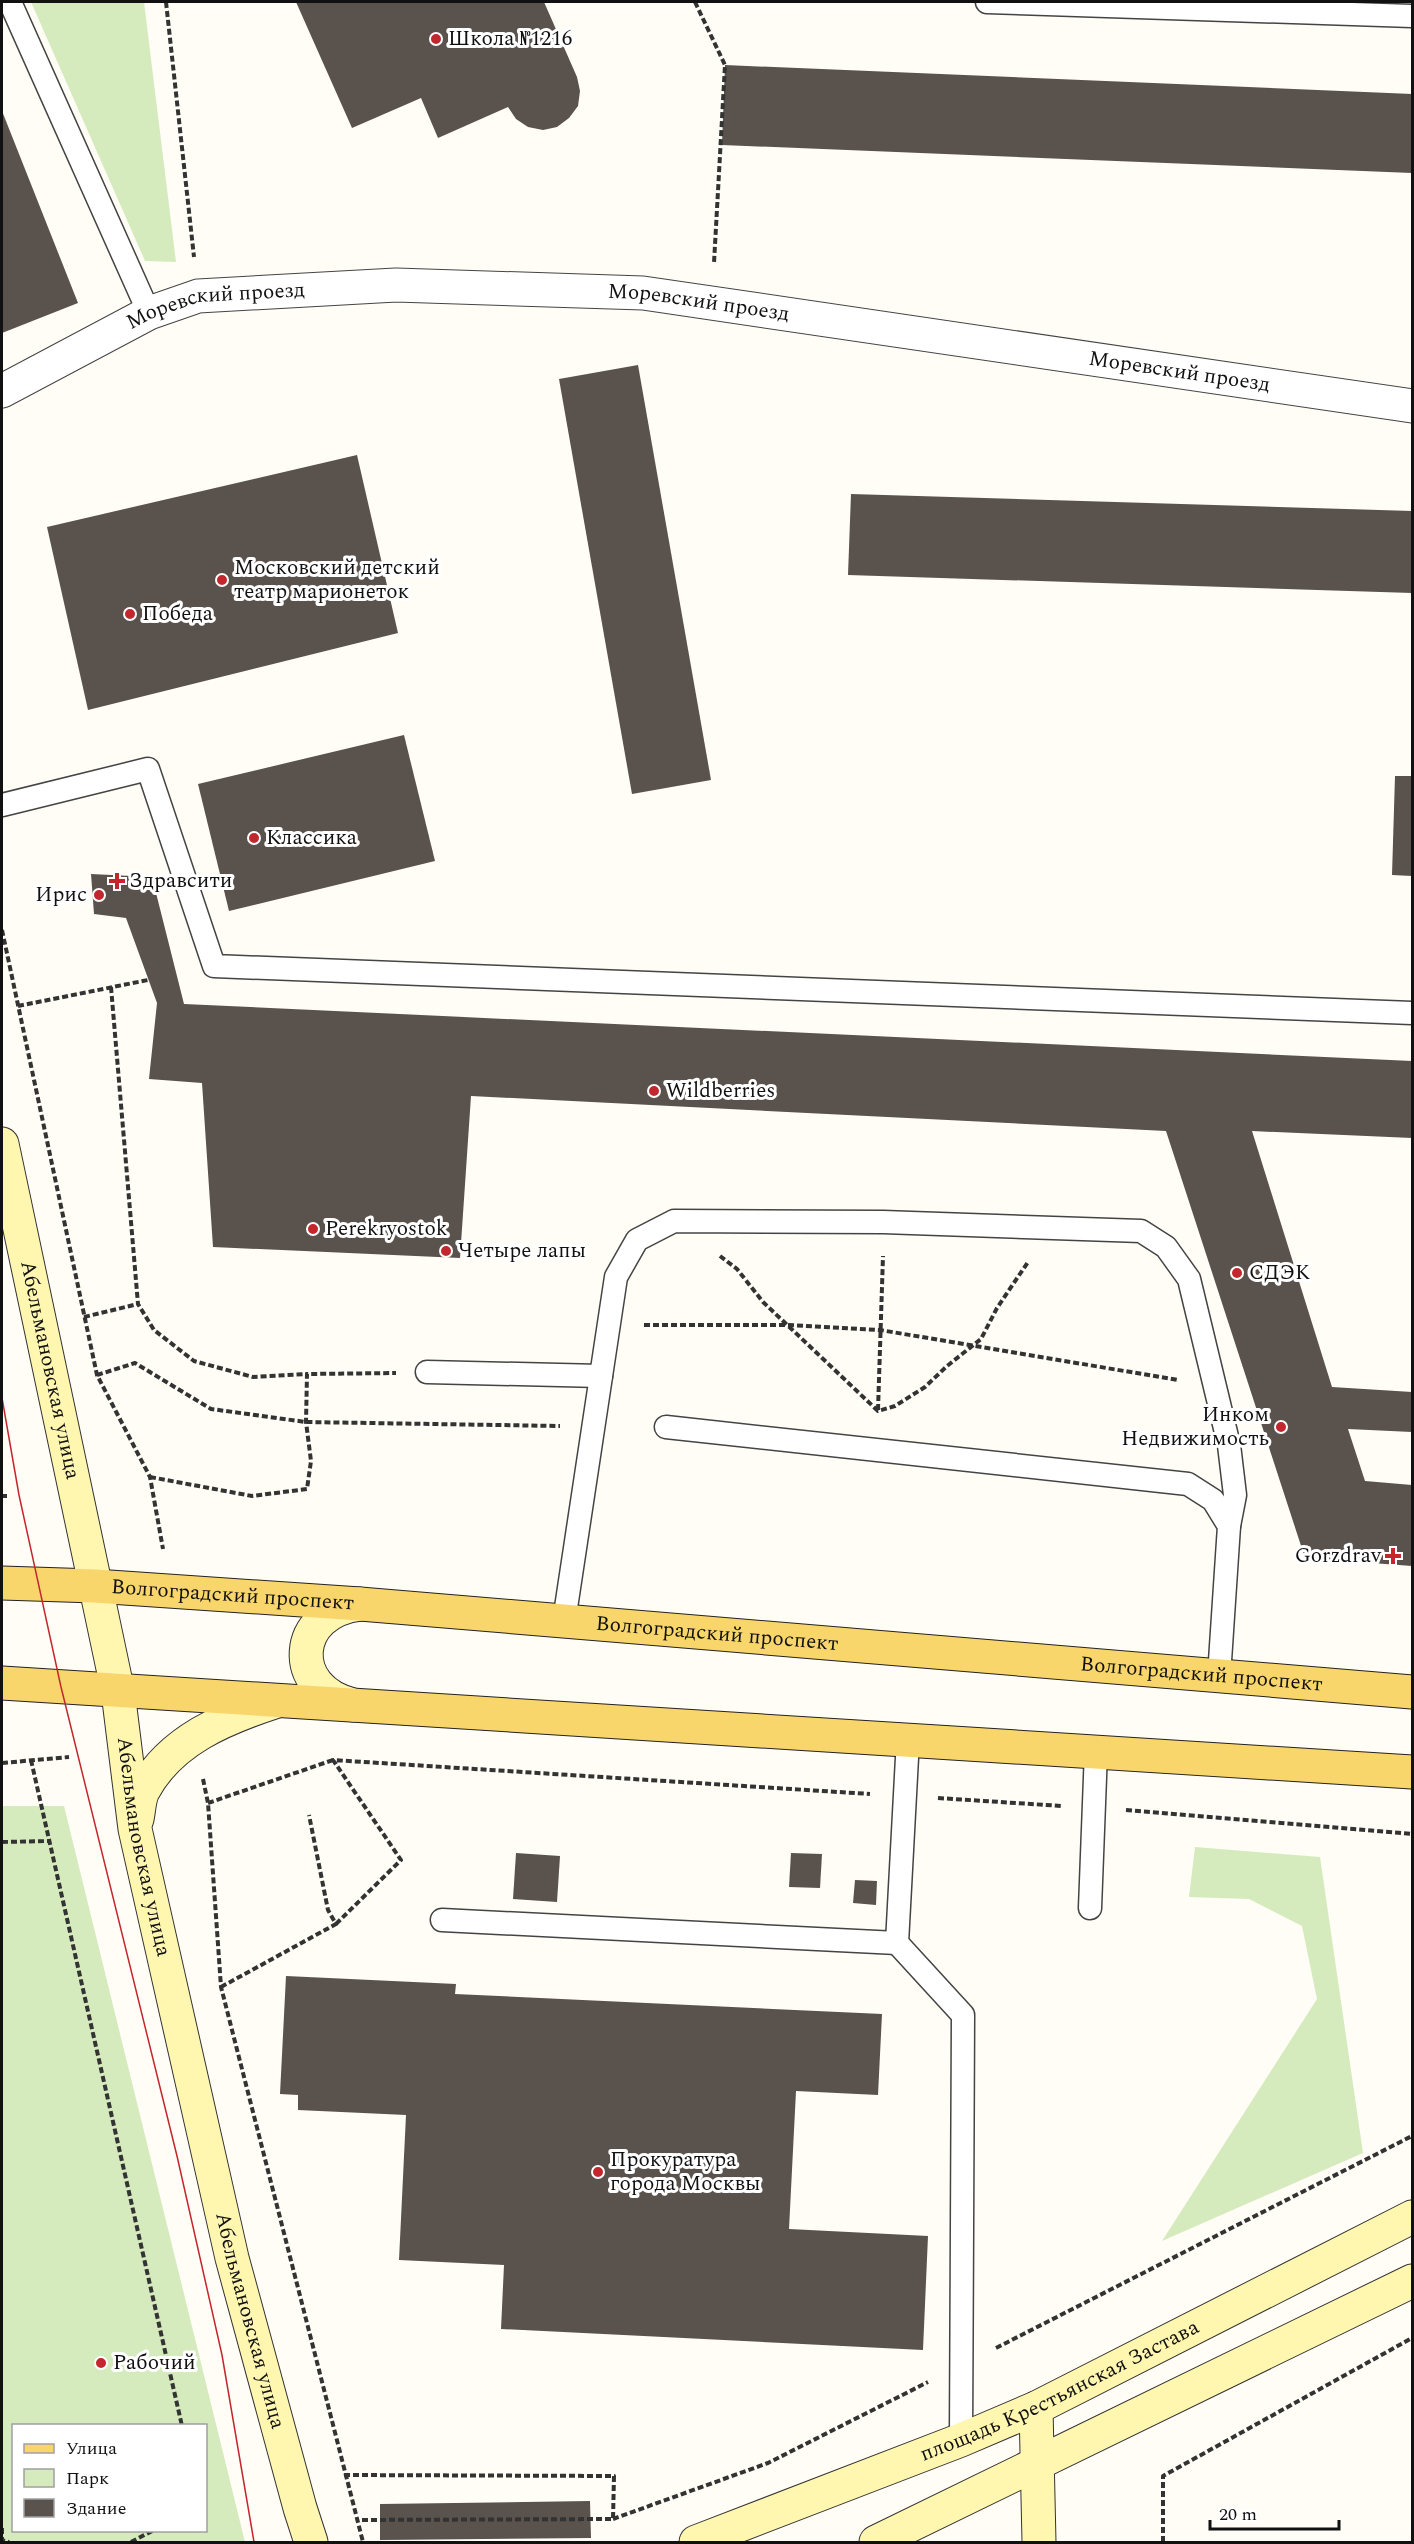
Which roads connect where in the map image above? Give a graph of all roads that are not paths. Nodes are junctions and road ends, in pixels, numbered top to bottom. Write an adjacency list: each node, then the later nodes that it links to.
1 (10, 2): 4 (lane)
2 (987, 2): 3 (lane)
3 (1413, 16)
4 (149, 313): 5 (street, Моревский проезд); 6 (street, Моревский проезд)
5 (2, 391)
6 (1413, 406)
7 (2, 805): 8 (lane)
8 (1413, 1013)
9 (2, 1144): 15 (main road, Абельмановская улица)
10 (427, 1372): 11 (lane)
11 (601, 1376): 13 (lane); 17 (lane)
12 (666, 1427): 13 (lane)
13 (1229, 1526): 18 (lane)
14 (11, 1583): 15 (main road, Волгоградский проспект)
15 (95, 1586): 16 (main road, Волгоградский проспект); 20 (main road, Абельмановская улица)
16 (360, 1604): 17 (main road, Волгоградский проспект); 23 (main road)
17 (564, 1621): 18 (main road, Волгоградский проспект)
18 (1219, 1676): 21 (main road, Волгоградский проспект)
19 (2, 1683): 20 (main road)
20 (118, 1692): 22 (main road); 27 (main road, Абельмановская улица)
21 (1413, 1692)
22 (280, 1700): 23 (main road); 27 (main road)
23 (353, 1705): 24 (main road)
24 (908, 1739): 25 (main road); 30 (lane)
25 (1096, 1751): 26 (main road); 28 (lane)
26 (1413, 1772)
27 (135, 1829): 36 (main road, Абельмановская улица)
28 (1090, 1908)
29 (442, 1920): 30 (lane)
30 (897, 1943): 34 (lane)
31 (1413, 2217): 33 (main road, площадь Крестьянская Застава)
32 (1413, 2282): 35 (main road)
33 (1036, 2408): 34 (main road, площадь Крестьянская Застава); 35 (main road)
34 (961, 2440): 39 (main road, площадь Крестьянская Застава)
35 (1038, 2462): 40 (main road); 41 (main road)
36 (300, 2508): 37 (main road, Абельмановская улица); 38 (main road)
37 (312, 2542)
38 (320, 2542)
39 (696, 2542)
40 (876, 2542)
41 (1039, 2542)

